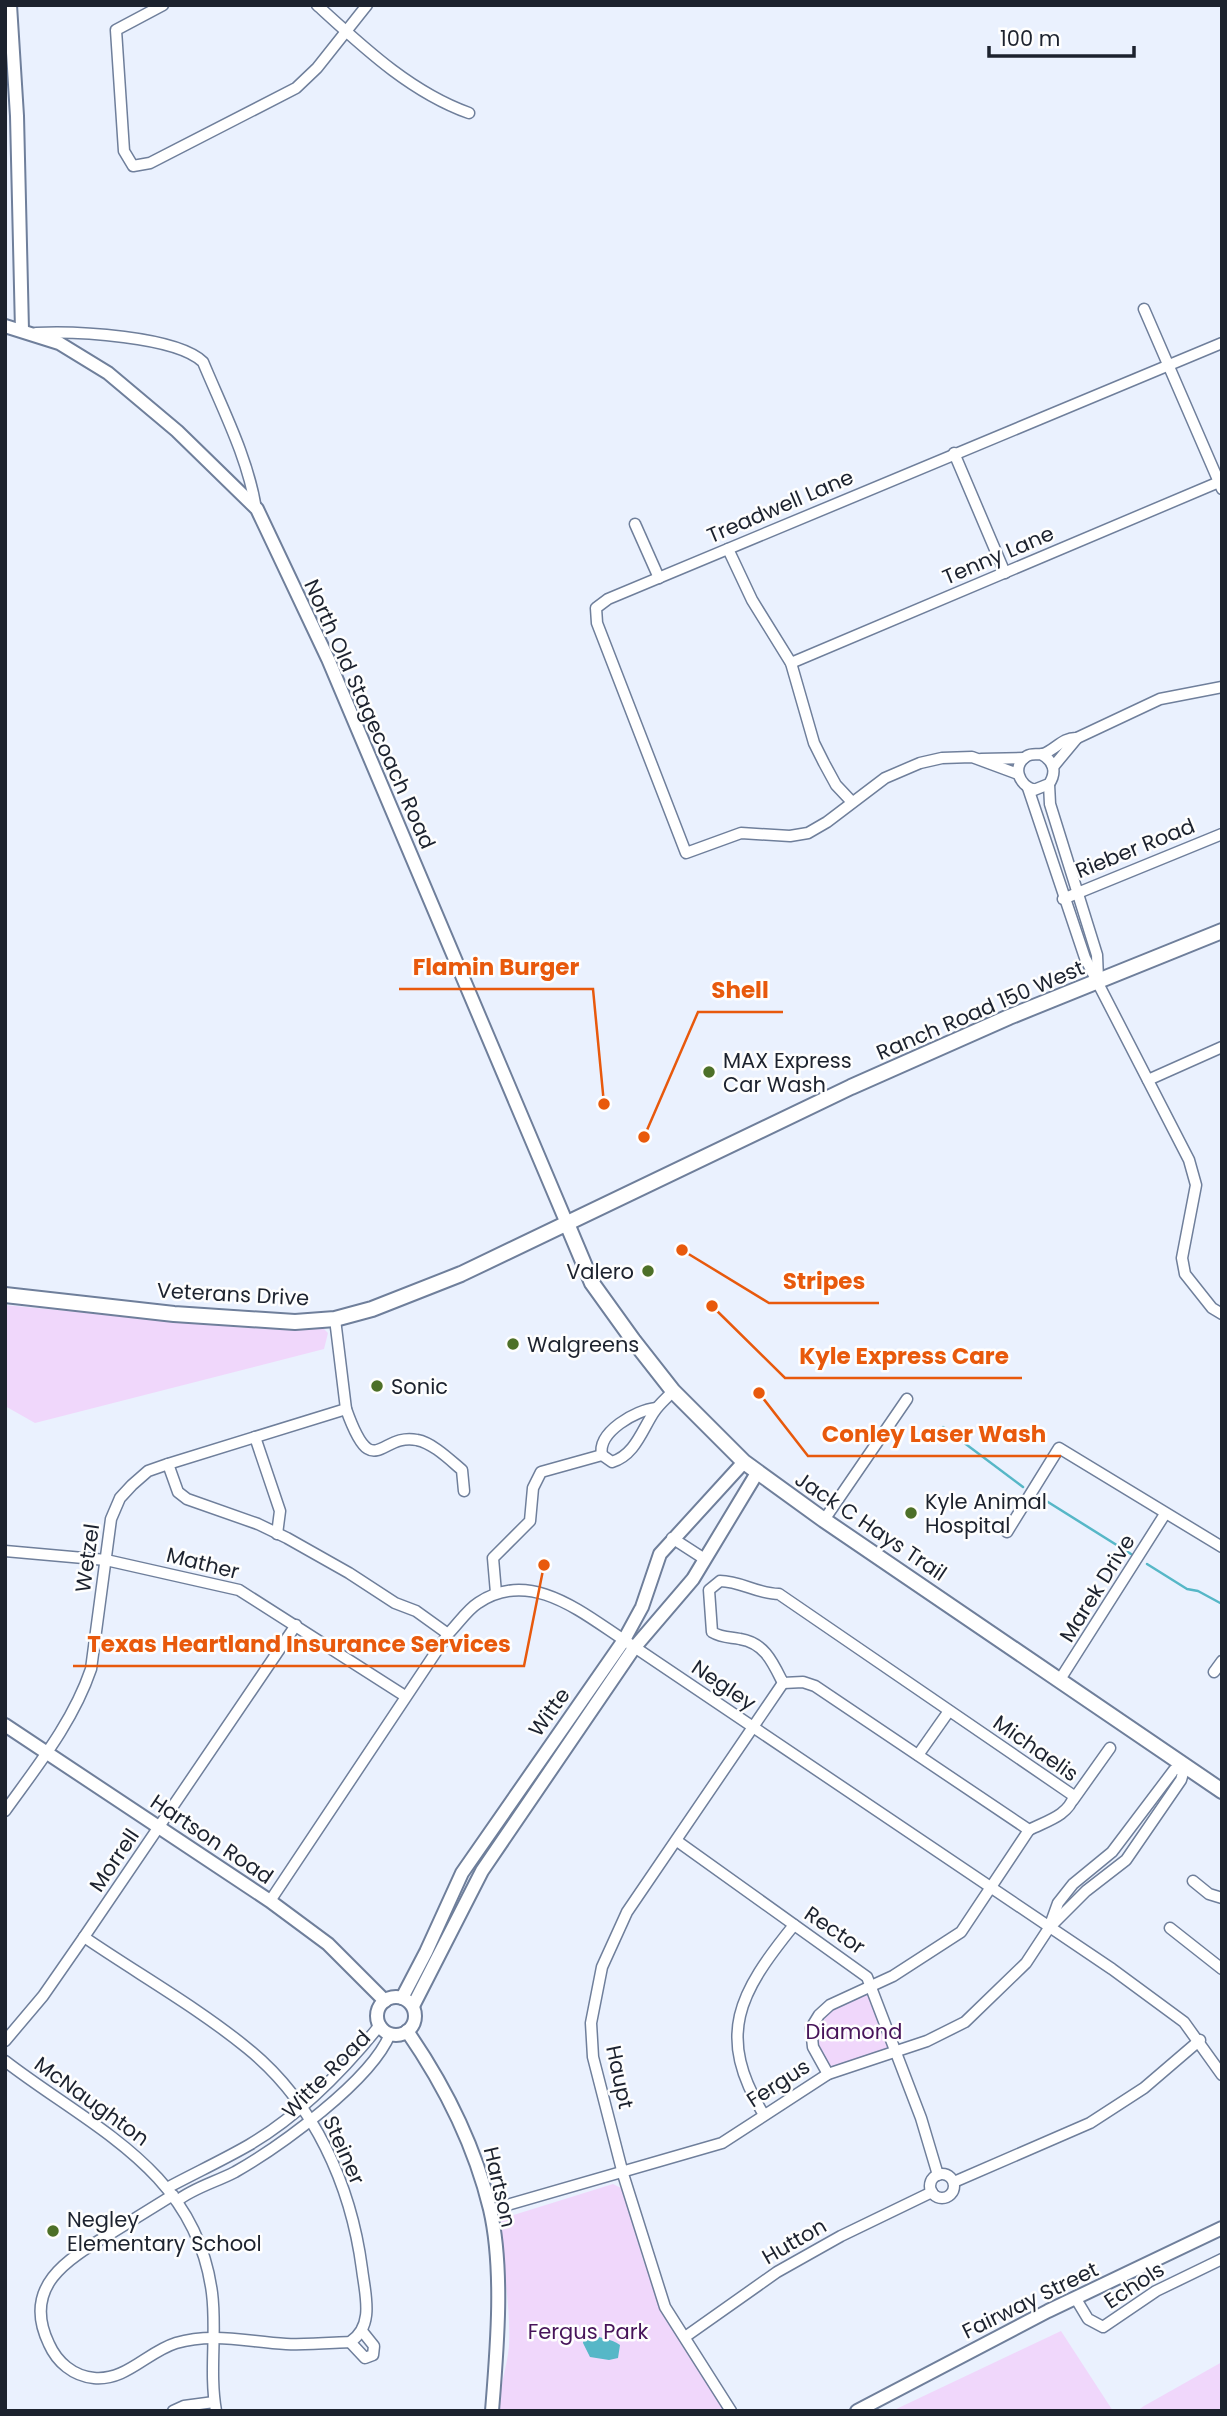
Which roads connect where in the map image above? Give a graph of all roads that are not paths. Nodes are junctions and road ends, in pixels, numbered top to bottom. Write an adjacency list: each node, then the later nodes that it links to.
1 (10, 5): 9 (street)
2 (163, 5): 5 (street)
3 (317, 5): 5 (street)
4 (367, 5): 5 (street)
5 (346, 32): 6 (street)
6 (469, 113)
7 (1144, 309): 12 (street)
8 (5, 326): 9 (street, North Old Stagecoach Road)
9 (22, 330): 10 (street, North Old Stagecoach Road)
10 (36, 333): 15 (street, North Old Stagecoach Road); 15 (street)
11 (1222, 343): 12 (street, Treadwell Lane)
12 (1167, 364): 13 (street, Treadwell Lane); 14 (street)
13 (954, 453): 17 (street, Treadwell Lane); 18 (street)
14 (1220, 486): 18 (street, Tenny Lane)
15 (257, 509): 38 (street, North Old Stagecoach Road)
16 (635, 524): 19 (street)
17 (728, 549): 19 (street, Treadwell Lane); 20 (street)
18 (1005, 573): 20 (street, Tenny Lane)
19 (659, 578): 30 (street, Treadwell Lane)
20 (791, 663): 30 (street)
21 (1222, 687): 22 (street)
22 (1077, 738): 23 (street); 26 (street)
23 (1041, 754): 24 (street); 26 (street)
24 (1024, 758): 25 (street); 27 (street)
25 (981, 759): 27 (street); 30 (street)
26 (1054, 767): 28 (street)
27 (1018, 774): 29 (street)
28 (1049, 784): 29 (street); 32 (street)
29 (1028, 788): 33 (street)
30 (852, 802)
31 (1222, 834): 32 (street, Rieber Road)
32 (1076, 893): 33 (street, Rieber Road); 35 (street)
33 (1063, 898): 35 (street)
34 (1222, 931): 35 (main road, Ranch Road 150 West)
35 (1099, 983): 37 (street); 38 (main road, Ranch Road 150 West)
36 (1222, 1047): 37 (street)
37 (1147, 1080): 40 (street)
38 (568, 1226): 41 (main road, Veterans Drive); 42 (main road, Jack C Hays Trail)
39 (5, 1295): 41 (main road, Veterans Drive)
40 (1222, 1314)
41 (335, 1319): 45 (street)
42 (673, 1391): 44 (street); 48 (main road, Jack C Hays Trail)
43 (907, 1399): 53 (street)
44 (656, 1408): 47 (street); 47 (street)
45 (346, 1409): 46 (street, Wetzel); 51 (street)
46 (255, 1437): 49 (street, Wetzel); 55 (street)
47 (603, 1455): 63 (street)
48 (744, 1462): 50 (main road, Jack C Hays Trail); 56 (street, Witte)
49 (168, 1464): 55 (street); 60 (street, Wetzel)
50 (757, 1473): 53 (main road, Jack C Hays Trail); 59 (street, Witte)
51 (464, 1491)
52 (1165, 1514): 54 (street); 57 (street); 69 (street, Marek Drive)
53 (824, 1520): 69 (main road, Jack C Hays Trail)
54 (1007, 1532)
55 (277, 1534): 65 (street)
56 (671, 1538): 59 (street); 66 (street, Witte)
57 (1222, 1547)
58 (5, 1551): 60 (street, Mather)
59 (704, 1558): 61 (street, Witte)
60 (106, 1560): 64 (street, Mather); 76 (street, Wetzel)
61 (693, 1579): 62 (street); 66 (street, Witte)
62 (709, 1590): 70 (street); 72 (street, Michaelis)
63 (496, 1592): 65 (street); 66 (street, Negley)
64 (296, 1625): 71 (street, Mather); 83 (street, Morrell)
65 (448, 1634): 71 (street)
66 (629, 1644): 74 (street, Negley); 82 (street, Witte); 84 (street, Witte)
67 (1222, 1661): 68 (street)
68 (1214, 1672)
69 (1059, 1681): 78 (main road, Jack C Hays Trail)
70 (783, 1683): 74 (street, Haupt); 77 (street)
71 (405, 1696): 90 (street)
72 (949, 1710): 77 (street); 80 (street, Michaelis)
73 (5, 1725): 76 (street, Hartson Road)
74 (752, 1728): 86 (street, Haupt); 88 (street, Negley)
75 (1110, 1748): 80 (street)
76 (47, 1752): 81 (street, Wetzel); 83 (street, Hartson Road)
77 (918, 1755): 85 (street)
78 (1185, 1766): 79 (main road, Jack C Hays Trail); 94 (street, Fergus); 94 (street, Fergus)
79 (1222, 1791)
80 (1073, 1800): 85 (street, Michaelis)
81 (5, 1811)
82 (498, 1820): 84 (street); 91 (street, Witte)
83 (160, 1827): 90 (street, Hartson Road); 96 (street, Morrell)
84 (510, 1829): 92 (street, Witte)
85 (1029, 1830): 88 (street)
86 (677, 1841): 93 (street, Rector); 113 (street, Haupt)
87 (1193, 1881): 89 (street)
88 (989, 1887): 94 (street, Negley); 98 (street)
89 (1222, 1898)
90 (270, 1901): 100 (street, Hartson Road)
91 (446, 1910): 92 (street); 99 (street, Witte)
92 (460, 1915): 101 (street, Witte)
93 (794, 1926): 98 (street, Rector); 111 (street)
94 (1049, 1928): 104 (street, Negley); 106 (street, Fergus)
95 (1170, 1928): 97 (street)
96 (84, 1937): 105 (street, Morrell); 110 (street, Steiner)
97 (1222, 1969)
98 (873, 1986): 106 (street, Rector); 108 (street)
99 (402, 1998): 100 (street); 101 (street)
100 (385, 2001): 102 (street)
101 (413, 2006): 103 (street)
102 (385, 2029): 103 (street); 110 (street, Witte Road); 112 (street, Witte Road)
103 (407, 2031): 118 (street, Hartson)
104 (1200, 2040): 109 (street, Negley); 115 (street)
105 (5, 2041)
106 (897, 2052): 108 (street, Fergus); 114 (street, Rector)
107 (5, 2061): 117 (street, McNaughton)
108 (828, 2074): 111 (street, Fergus)
109 (1222, 2075)
110 (300, 2106): 112 (street, Steiner); 117 (street, Witte Road)
111 (764, 2115): 113 (street, Fergus)
112 (312, 2120): 117 (street, Witte Road); 122 (street, Steiner)
113 (623, 2174): 118 (street, Fergus); 124 (street, Haupt)
114 (938, 2175): 115 (street); 116 (street)
115 (954, 2182): 116 (street)
116 (932, 2192): 124 (street, Hutton)
117 (173, 2194): 123 (street, McNaughton); 123 (street)
118 (490, 2210): 128 (street, Hartson)
119 (1222, 2228): 121 (street, Fairway Street)
120 (1222, 2259): 121 (street, Echols)
121 (1076, 2299): 130 (street, Fairway Street)
122 (362, 2331): 125 (street); 125 (street, Steiner)
123 (214, 2336): 125 (street); 126 (street, McNaughton)
124 (685, 2337): 129 (street, Haupt)
125 (350, 2342)
126 (215, 2406): 127 (street)
127 (173, 2411)
128 (492, 2411)
129 (731, 2411)
130 (857, 2411)

